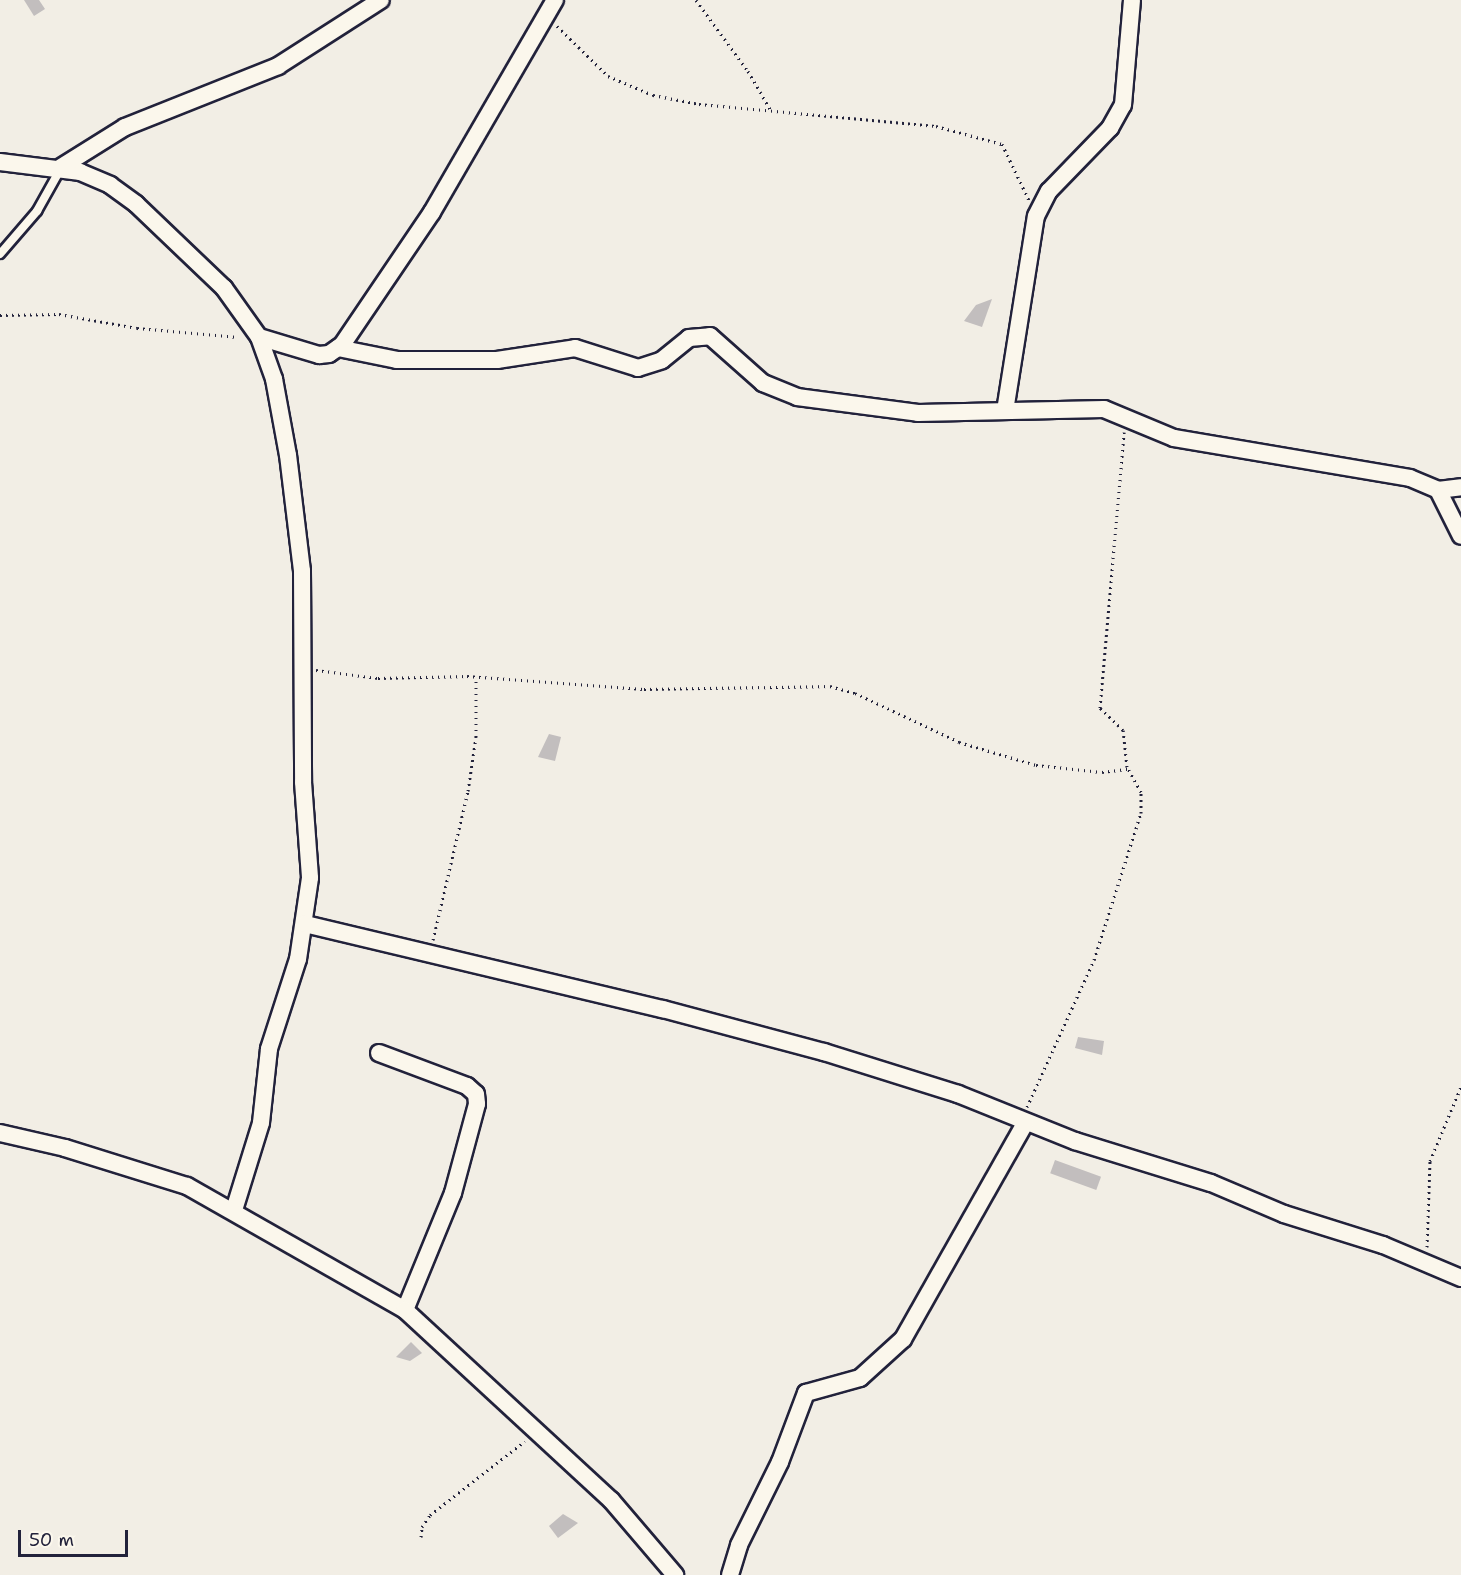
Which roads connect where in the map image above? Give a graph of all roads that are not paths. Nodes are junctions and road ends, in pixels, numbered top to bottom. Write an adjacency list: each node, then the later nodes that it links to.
1 (381, 0): 5 (street)
2 (555, 0): 8 (street)
3 (1132, 0): 9 (street)
4 (0, 162): 5 (street)
5 (62, 167): 6 (lane); 7 (street)
6 (0, 254)
7 (259, 337): 8 (street); 13 (street)
8 (338, 348): 9 (street)
9 (1005, 411): 11 (street)
10 (1461, 487): 11 (street)
11 (1438, 490): 12 (street)
12 (1461, 536)
13 (304, 924): 15 (street); 17 (street)
14 (379, 1053): 19 (street)
15 (1022, 1121): 18 (street); 21 (street)
16 (0, 1133): 17 (street)
17 (234, 1210): 19 (street)
18 (1461, 1278)
19 (405, 1310): 20 (street)
20 (675, 1575)
21 (730, 1575)

